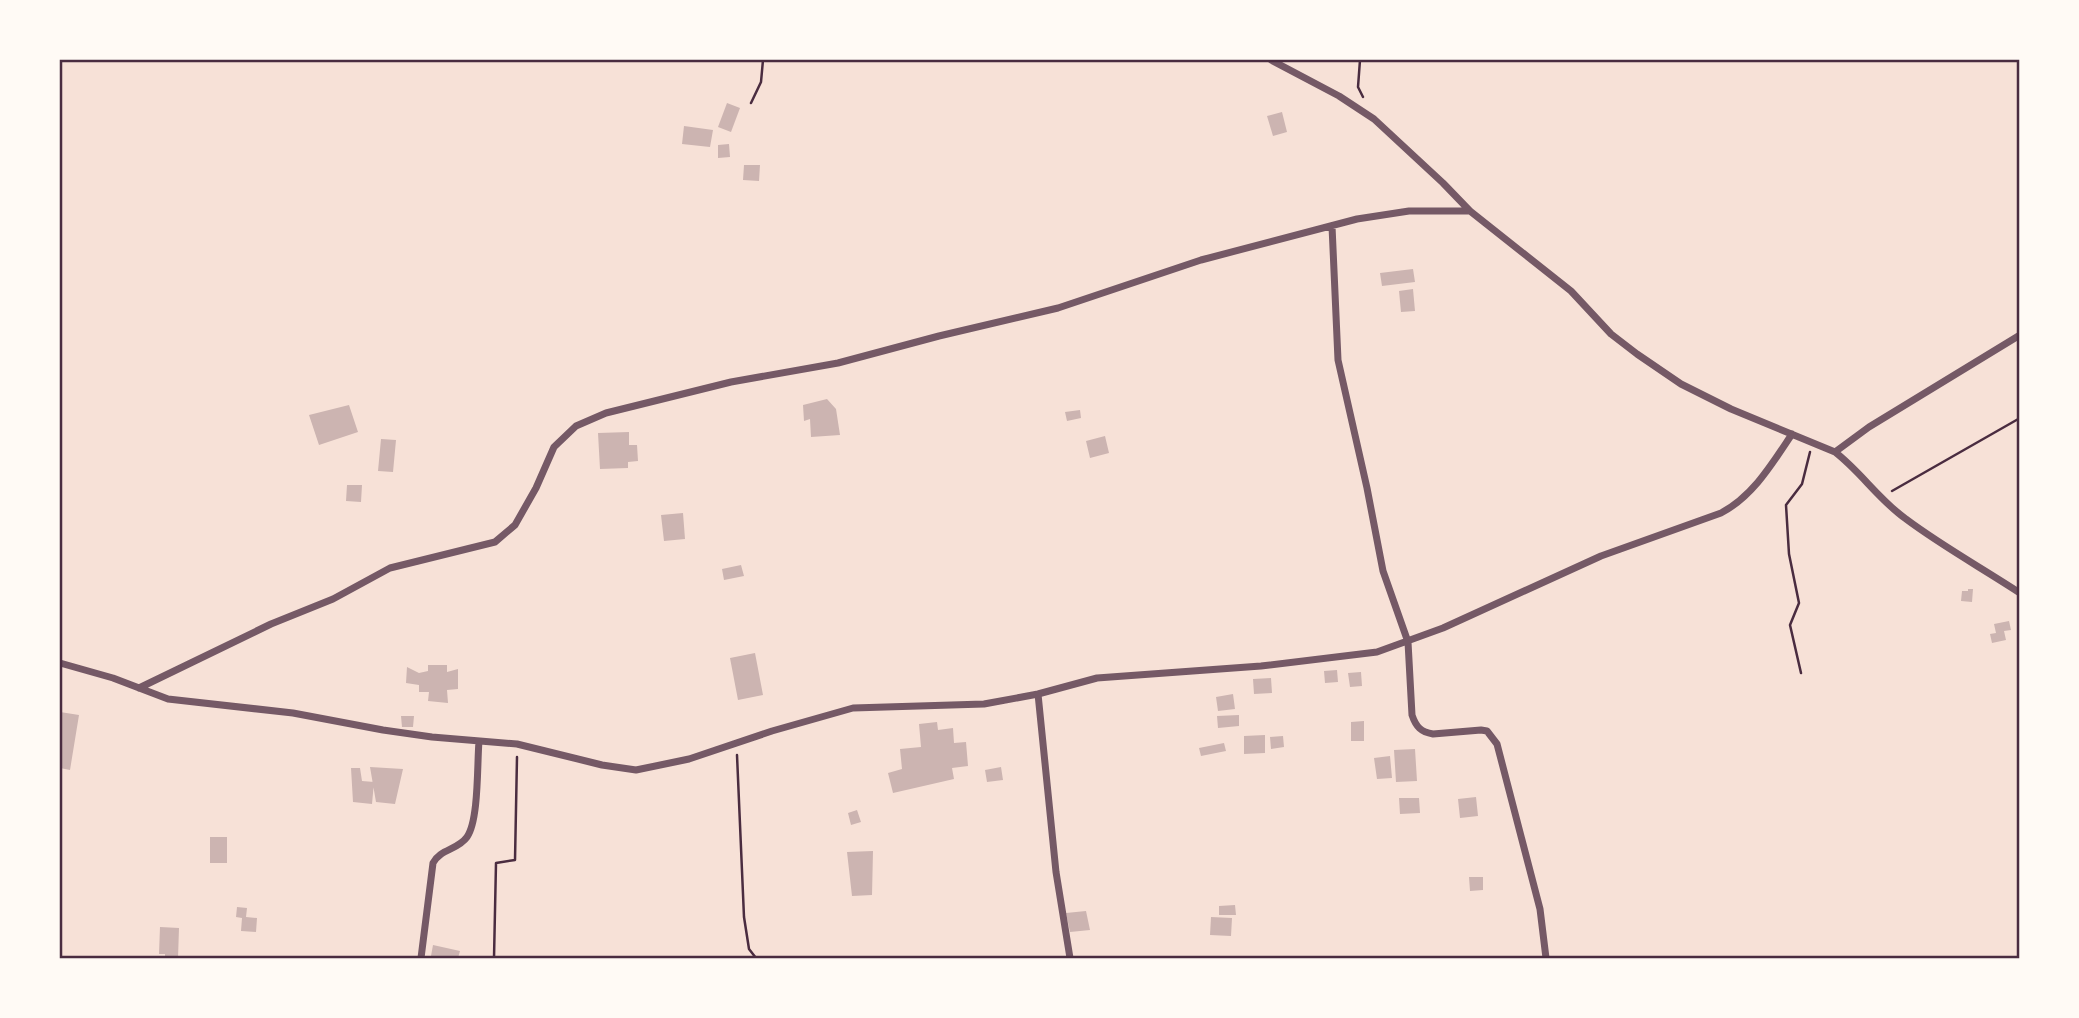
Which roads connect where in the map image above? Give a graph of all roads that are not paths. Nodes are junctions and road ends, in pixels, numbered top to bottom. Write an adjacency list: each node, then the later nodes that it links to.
1 (1271, 60): 2 (street)
2 (1470, 211): 3 (street); 5 (street)
3 (1332, 226): 8 (street); 10 (street)
4 (2020, 335): 6 (street)
5 (1792, 434): 6 (street); 8 (street)
6 (1835, 452): 7 (street)
7 (2020, 593)
8 (1408, 642): 11 (street); 15 (street)
9 (60, 663): 10 (street)
10 (139, 688): 12 (street)
11 (1038, 694): 12 (street); 14 (street)
12 (479, 741): 13 (street)
13 (421, 958)
14 (1070, 958)
15 (1546, 958)

